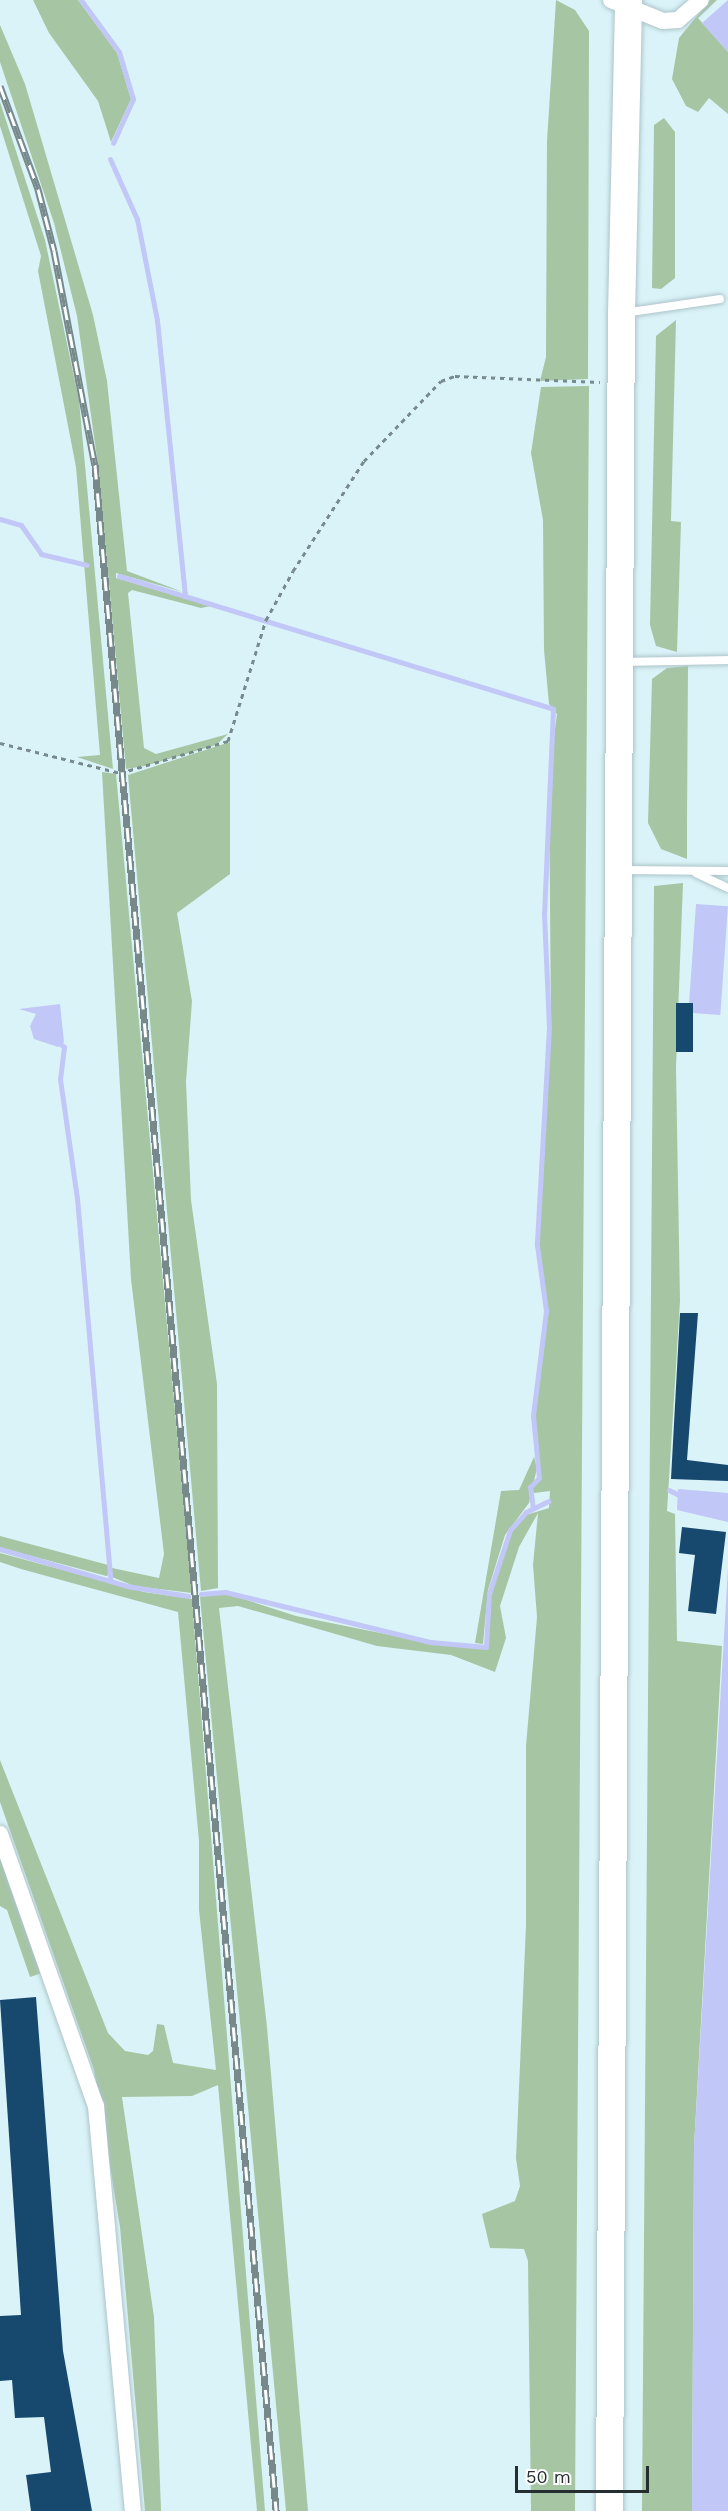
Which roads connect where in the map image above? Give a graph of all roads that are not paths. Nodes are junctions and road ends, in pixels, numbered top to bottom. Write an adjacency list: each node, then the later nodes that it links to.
1 (700, 0): 2 (street)
2 (623, 2): 4 (highway)
3 (720, 299): 4 (lane)
4 (621, 314): 6 (highway)
5 (728, 660): 6 (lane)
6 (620, 662): 7 (highway)
7 (619, 870): 9 (lane); 13 (highway)
8 (728, 871): 9 (lane)
9 (693, 872): 10 (lane)
10 (728, 888)
11 (0, 1834): 12 (street)
12 (134, 2511)
13 (609, 2511)

